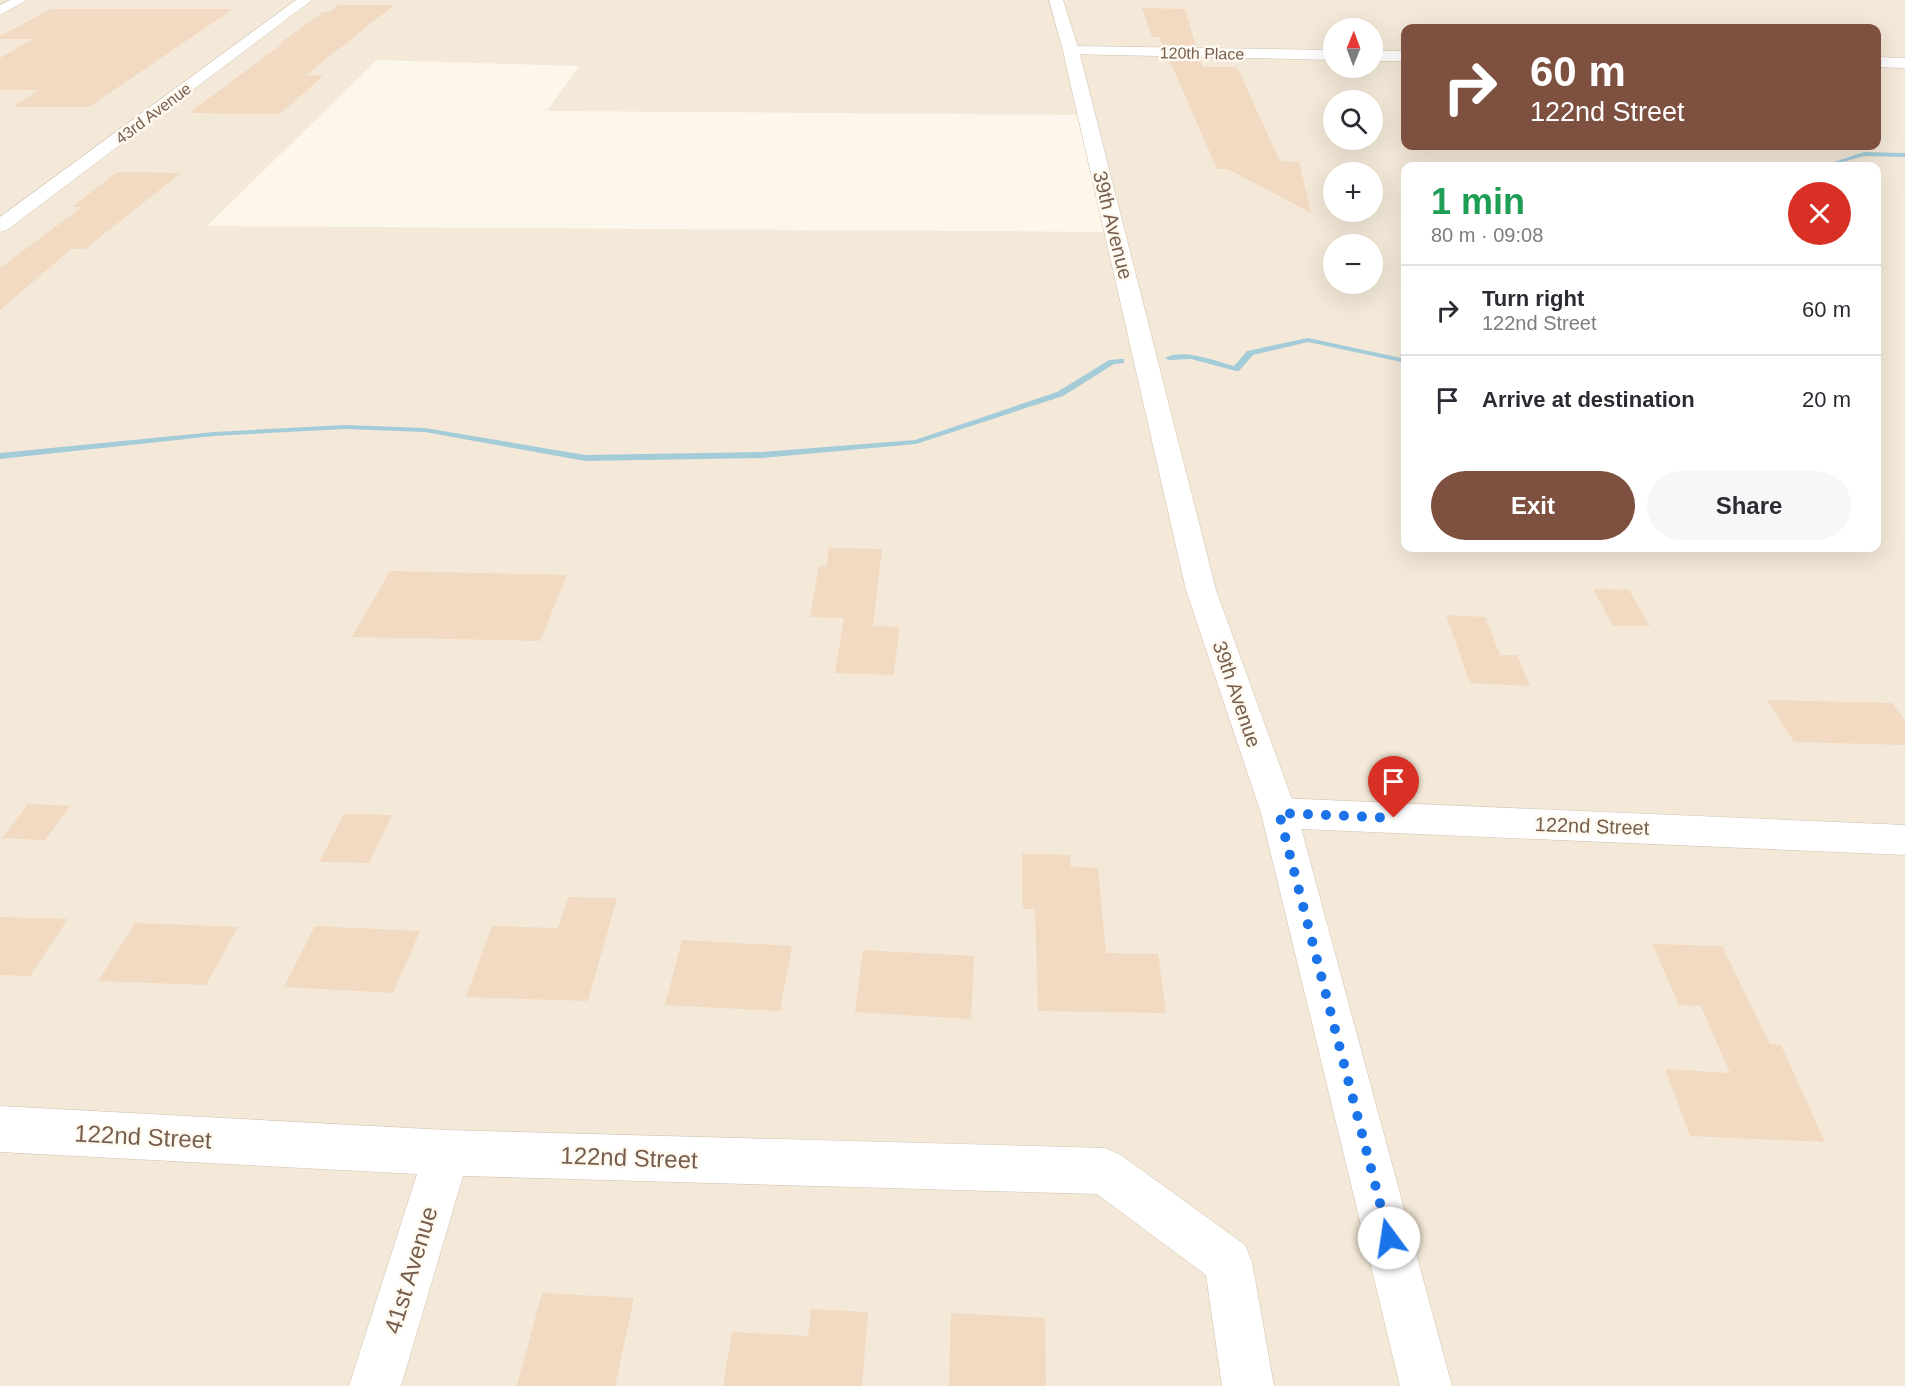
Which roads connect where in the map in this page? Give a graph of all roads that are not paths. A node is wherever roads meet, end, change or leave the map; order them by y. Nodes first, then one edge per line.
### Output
1 (20, 0) edge
2 (305, 0) edge
3 (1056, 0) edge
4 (0, 11) edge
5 (1071, 51) junction
6 (1323, 55) edge
7 (1383, 56) edge
8 (1401, 56) edge
9 (1881, 62) edge
10 (1905, 63) edge
11 (0, 226) edge
12 (1279, 813) junction
13 (1905, 840) edge
14 (0, 1129) edge
15 (447, 1153) junction
16 (375, 1386) edge
17 (1248, 1386) edge
18 (1426, 1386) edge

1 - 4 street
2 - 11 street, 43rd Avenue
3 - 5 street, 39th Avenue
5 - 6 street, 120th Place
5 - 12 street, 39th Avenue
7 - 8 street
9 - 10 street
12 - 13 street, 122nd Street
12 - 18 street, 39th Avenue
14 - 15 street, 122nd Street
15 - 16 street, 41st Avenue
15 - 17 street, 122nd Street

